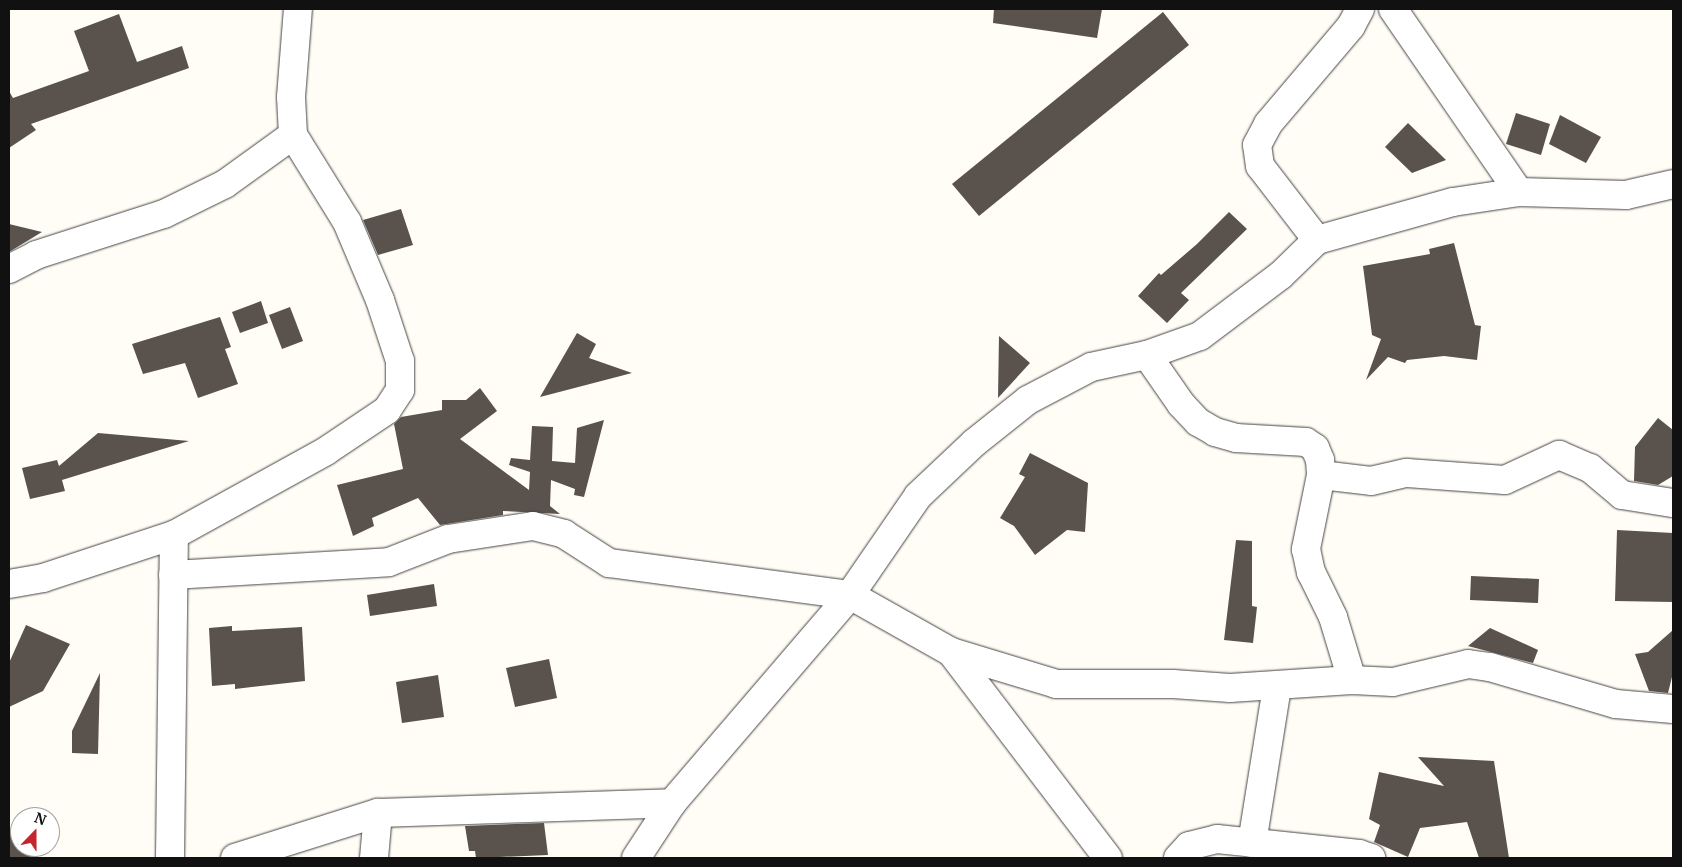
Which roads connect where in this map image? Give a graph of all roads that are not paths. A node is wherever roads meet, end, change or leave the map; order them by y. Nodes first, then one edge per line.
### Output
1 (298, 9) edge
2 (1393, 9) edge
3 (1351, 14) edge
4 (292, 134) junction
5 (1673, 184) edge
6 (1519, 192) junction
7 (1317, 240) junction
8 (10, 265) edge
9 (1147, 355) junction
10 (1321, 475) junction
11 (1673, 503) edge
12 (174, 535) junction
13 (174, 575) junction
14 (9, 584) edge
15 (850, 595) junction
16 (951, 652) junction
17 (1352, 680) junction
18 (1277, 686) junction
19 (1673, 709) edge
20 (672, 803) junction
21 (378, 814) junction
22 (1252, 843) junction
23 (1100, 854) edge
24 (170, 858) edge
25 (234, 858) edge
26 (374, 858) edge
27 (636, 858) edge
28 (1178, 858) edge
29 (1371, 858) edge

1 - 4 street
2 - 6 street
3 - 7 street
4 - 8 street
4 - 12 street
5 - 6 street
6 - 7 street
7 - 9 street
9 - 10 street
9 - 15 street
10 - 11 street
10 - 17 street
12 - 13 street
12 - 14 street
13 - 15 street
13 - 24 street
15 - 16 street
15 - 20 street
16 - 18 street
16 - 23 street
17 - 18 street
17 - 19 street
18 - 22 street
20 - 21 street
20 - 27 street
21 - 25 street
21 - 26 street
22 - 28 street
22 - 29 street

